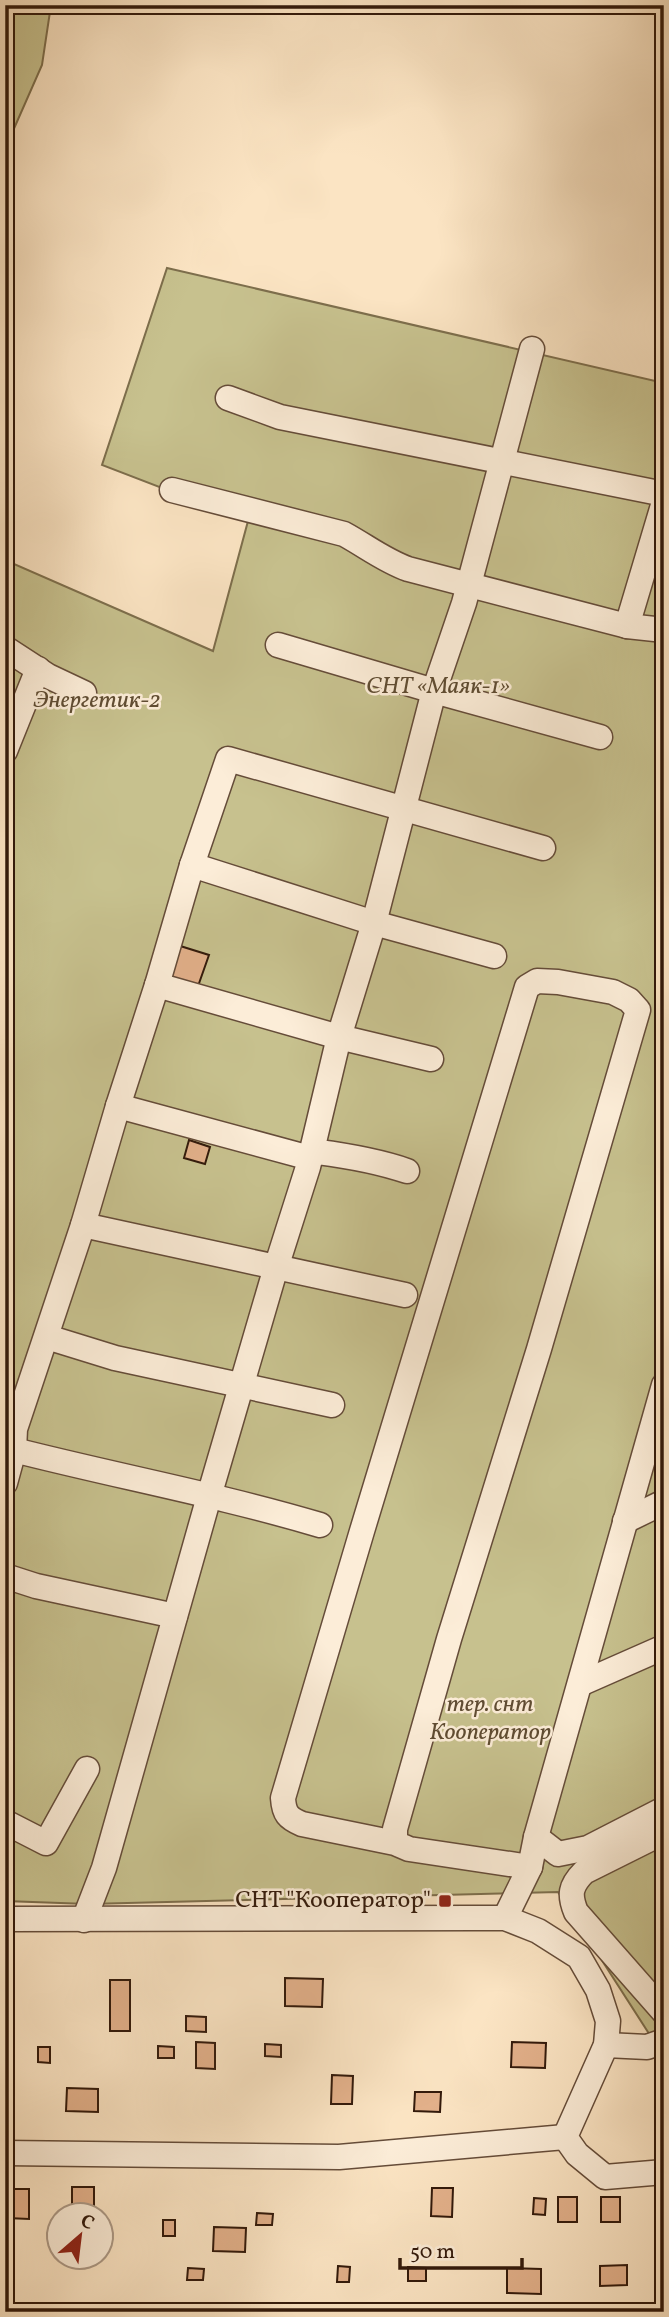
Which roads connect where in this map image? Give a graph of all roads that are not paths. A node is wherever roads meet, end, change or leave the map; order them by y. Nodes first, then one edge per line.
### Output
1 (532, 349) dead end
2 (228, 398) dead end
3 (502, 461) junction
4 (172, 490) dead end
5 (664, 494) edge
6 (664, 502) edge
7 (469, 584) junction
8 (627, 626) junction
9 (664, 630) edge
10 (278, 645) dead end
11 (5, 648) edge
12 (38, 670) junction
13 (434, 691) junction
14 (84, 693) dead end
15 (600, 737) dead end
16 (5, 751) edge
17 (402, 809) junction
18 (543, 848) dead end
19 (192, 865) junction
20 (374, 923) junction
21 (494, 956) dead end
22 (157, 985) junction
23 (340, 1037) junction
24 (431, 1059) dead end
25 (118, 1106) junction
26 (310, 1158) junction
27 (407, 1171) dead end
28 (83, 1225) junction
29 (276, 1268) junction
30 (405, 1295) dead end
31 (47, 1337) junction
32 (664, 1385) edge
33 (242, 1386) junction
34 (332, 1405) dead end
35 (14, 1450) junction
36 (5, 1483) edge
37 (209, 1496) junction
38 (664, 1502) edge
39 (625, 1521) junction
40 (320, 1525) dead end
41 (5, 1576) edge
42 (175, 1616) junction
43 (664, 1647) edge
44 (580, 1684) junction
45 (87, 1769) dead end
46 (664, 1809) edge
47 (5, 1822) edge
48 (664, 1832) edge
49 (536, 1837) junction
50 (395, 1843) junction
51 (530, 1867) junction
52 (505, 1918) junction
53 (5, 1919) edge
54 (84, 1920) junction
55 (664, 2012) edge
56 (664, 2041) edge
57 (606, 2045) junction
58 (565, 2137) junction
59 (5, 2153) edge
60 (664, 2172) edge

1 - 3 street
2 - 3 street
3 - 5 street
3 - 7 street
4 - 7 street
6 - 8 street
7 - 8 street
7 - 13 street
8 - 9 street
10 - 13 street
11 - 12 street
12 - 14 street
12 - 16 street
13 - 15 street
13 - 17 street
17 - 18 street
17 - 19 street
17 - 20 street
19 - 20 street
19 - 22 street
20 - 21 street
20 - 23 street
22 - 23 street
22 - 25 street
23 - 24 street
23 - 26 street
25 - 26 street
25 - 28 street
26 - 27 street
26 - 29 street
28 - 29 street
28 - 31 street
29 - 30 street
29 - 33 street
31 - 33 street
31 - 35 street
32 - 39 street
33 - 34 street
33 - 37 street
35 - 36 street
35 - 37 street
37 - 40 street
37 - 42 street
38 - 39 street
39 - 44 street
41 - 42 street
42 - 54 street
43 - 44 street
44 - 49 street
45 - 47 street
46 - 49 street
48 - 55 street
49 - 51 street
50 - 50 street
50 - 51 street
51 - 52 street
52 - 54 street
52 - 57 street
53 - 54 street
56 - 57 street
57 - 58 street
58 - 59 street
58 - 60 street

